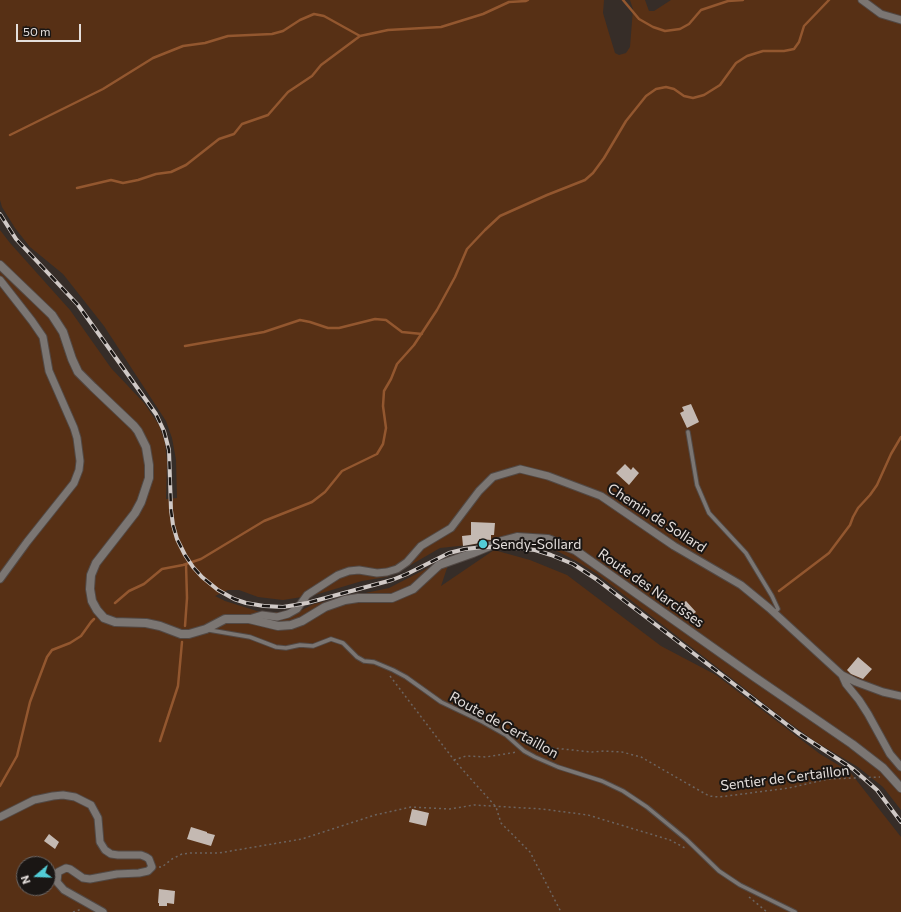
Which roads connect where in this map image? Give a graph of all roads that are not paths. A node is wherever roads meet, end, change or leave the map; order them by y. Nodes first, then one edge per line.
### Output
1 (863, 1) edge
2 (901, 20) edge
3 (0, 265) edge
4 (0, 280) edge
5 (688, 432) dead end
6 (0, 579) edge
7 (774, 613) junction
8 (249, 619) junction
9 (206, 629) junction
10 (842, 675) junction
11 (901, 696) edge
12 (901, 767) edge
13 (901, 788) edge
14 (0, 817) edge
15 (103, 912) edge
16 (795, 912) edge

1 - 2 street
3 - 9 street, Route des Narcisses
4 - 6 street
5 - 7 lane
7 - 8 street, Chemin de Sollard
7 - 10 street, Chemin de Sollard
8 - 9 street, Route des Narcisses
8 - 13 street, Route des Narcisses
9 - 16 lane, Route de Certaillon
10 - 11 street, Chemin de Sollard
10 - 12 street
14 - 15 street

